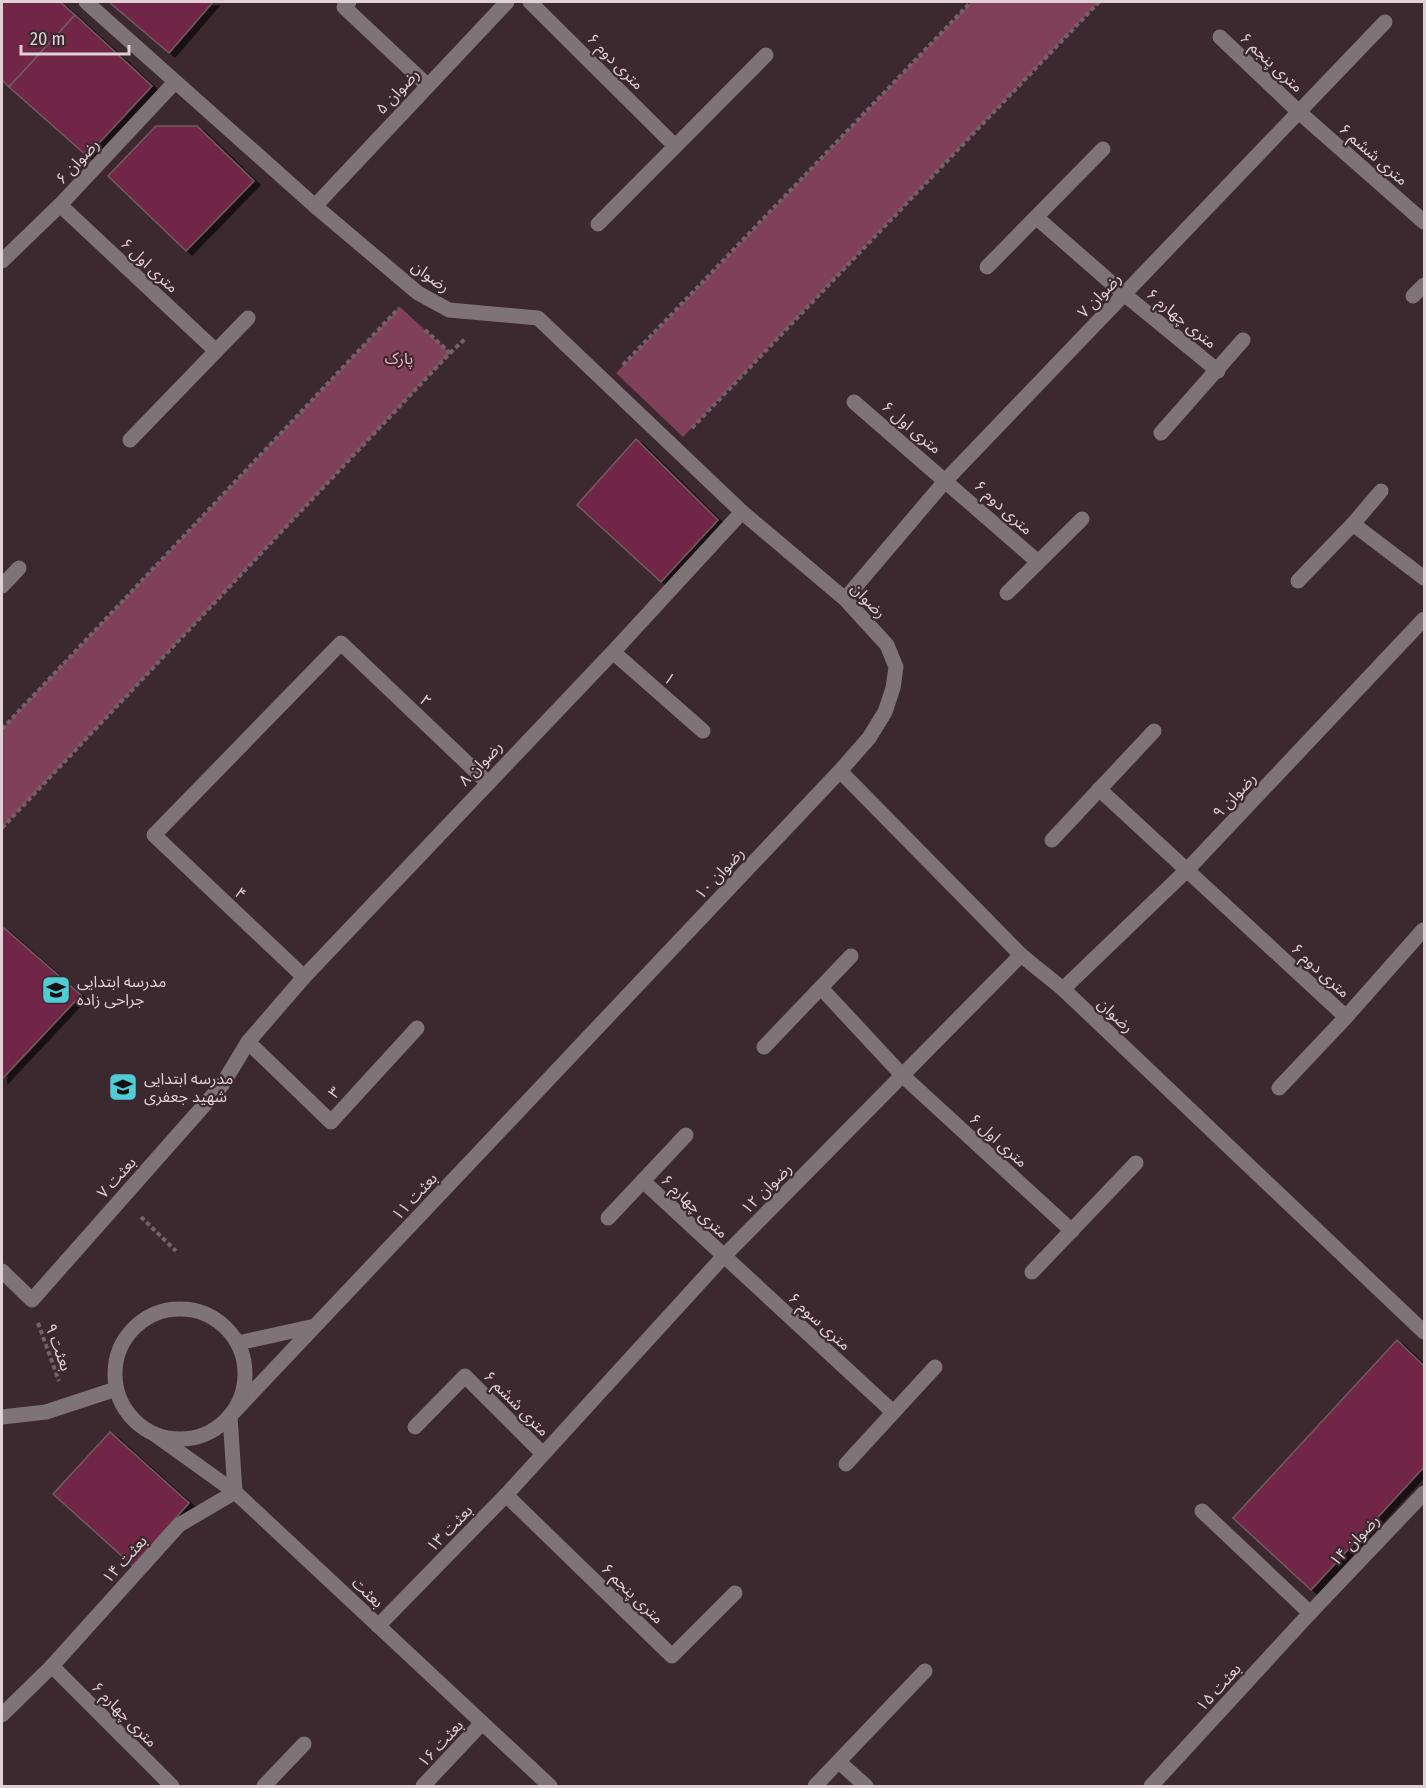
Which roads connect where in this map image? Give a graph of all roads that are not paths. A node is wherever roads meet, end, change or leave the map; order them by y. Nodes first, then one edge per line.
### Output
1 (86, 2) edge
2 (349, 2) edge
3 (507, 2) edge
4 (530, 2) edge
5 (1385, 22) dead end
6 (1220, 37) dead end
7 (765, 55) dead end
8 (175, 82) junction
9 (427, 86) junction
10 (1300, 113) junction
11 (675, 146) junction
12 (1103, 149) dead end
13 (60, 206) junction
14 (315, 206) junction
15 (1037, 218) junction
16 (1425, 222) edge
17 (598, 224) dead end
18 (4, 252) edge
19 (987, 267) dead end
20 (1425, 285) edge
21 (1124, 294) junction
22 (1413, 296) dead end
23 (248, 318) dead end
24 (1243, 340) dead end
25 (216, 351) junction
26 (1218, 371) junction
27 (854, 402) dead end
28 (1161, 433) dead end
29 (130, 440) dead end
30 (946, 480) junction
31 (1381, 491) dead end
32 (742, 512) junction
33 (1082, 519) dead end
34 (1353, 524) junction
35 (1038, 561) junction
36 (20, 568) dead end
37 (1425, 578) edge
38 (1298, 581) dead end
39 (2, 586) edge
40 (1007, 592) dead end
41 (844, 599) junction
42 (1425, 619) edge
43 (614, 652) junction
44 (703, 731) dead end
45 (1154, 731) dead end
46 (840, 771) junction
47 (487, 782) junction
48 (1099, 789) junction
49 (154, 835) joint
50 (1052, 840) dead end
51 (1186, 872) junction
52 (1423, 930) dead end
53 (1021, 955) junction
54 (851, 956) dead end
55 (304, 977) junction
56 (821, 988) junction
57 (1063, 989) junction
58 (624, 999) joint
59 (1346, 1017) junction
60 (417, 1028) dead end
61 (248, 1042) junction
62 (764, 1047) dead end
63 (902, 1076) junction
64 (1279, 1088) dead end
65 (686, 1135) dead end
66 (1136, 1163) dead end
67 (643, 1181) junction
68 (608, 1218) dead end
69 (1072, 1230) junction
70 (723, 1257) junction
71 (2, 1271) edge
72 (1032, 1272) dead end
73 (315, 1326) junction
74 (1425, 1332) edge
75 (238, 1343) junction
76 (935, 1367) dead end
77 (116, 1389) junction
78 (893, 1412) junction
79 (230, 1416) junction
80 (2, 1417) edge
81 (415, 1427) dead end
82 (154, 1434) junction
83 (543, 1454) junction
84 (846, 1464) dead end
85 (235, 1492) junction
86 (1425, 1493) edge
87 (506, 1495) junction
88 (1202, 1511) dead end
89 (735, 1593) dead end
90 (1310, 1613) junction
91 (378, 1626) junction
92 (52, 1666) junction
93 (926, 1671) dead end
94 (2, 1715) edge
95 (482, 1724) junction
96 (304, 1744) dead end
97 (839, 1762) junction
98 (172, 1786) edge
99 (264, 1786) edge
100 (423, 1786) edge
101 (550, 1786) edge
102 (815, 1786) edge
103 (866, 1786) edge
104 (1151, 1786) edge

1 - 8 street, رضوان
2 - 9 street
3 - 9 street, رضوان ۵
4 - 11 street, ۶ متری دوم
5 - 10 street, رضوان ۷
6 - 10 street, ۶ متری پنجم
7 - 11 street
8 - 13 street, رضوان ۶
8 - 14 street, رضوان
9 - 14 street, رضوان ۵
10 - 16 street, ۶ متری ششم
10 - 21 street, رضوان ۷
11 - 17 street
12 - 15 street
13 - 18 street, رضوان ۶
13 - 25 street, ۶ متری اول
14 - 32 street, رضوان
15 - 19 street
15 - 21 street
20 - 22 street
21 - 26 street, ۶ متری چهارم
21 - 30 street, رضوان ۷
23 - 25 street
24 - 26 street
25 - 29 street
26 - 28 street
27 - 30 street, ۶ متری اول
30 - 35 street, ۶ متری دوم
30 - 41 street, رضوان ۷
31 - 34 street
32 - 41 street, رضوان
32 - 43 street, رضوان ۸
33 - 35 street
34 - 37 street
34 - 38 street
35 - 40 street
36 - 39 street
41 - 46 street, رضوان
42 - 51 street, رضوان ۹
43 - 44 street, ۱
43 - 47 street, رضوان ۸
45 - 48 street
46 - 53 street, رضوان
46 - 58 street, رضوان ۱۰
47 - 49 street, ۲
47 - 55 street, رضوان ۸
48 - 50 street
48 - 51 street
49 - 55 street, ۴
51 - 57 street, رضوان ۹
51 - 59 street, ۶ متری دوم
52 - 59 street, ۶ متری دوم
53 - 57 street, رضوان
53 - 63 street, رضوان ۱۲
54 - 56 street
55 - 61 street, رضوان ۸
56 - 62 street
56 - 63 street
57 - 74 street, رضوان
58 - 73 street, بعثت ۱۱
59 - 64 street
60 - 61 street, ۳
61 - 71 street, بعثت ۷
63 - 69 street, ۶ متری اول
63 - 70 street, رضوان ۱۲
65 - 67 street
66 - 69 street
67 - 68 street
67 - 70 street, ۶ متری چهارم
69 - 72 street
70 - 78 street, ۶ متری سوم
70 - 83 street, رضوان ۱۲
73 - 75 street
73 - 79 street, بعثت ۱۱
75 - 77 street
75 - 79 street
76 - 78 street
77 - 80 street
77 - 82 street
78 - 84 street
79 - 82 street
79 - 85 street
81 - 83 street, ۶ متری ششم
82 - 85 street, بعثت
83 - 87 street, بعثت ۱۳
85 - 91 street, بعثت
85 - 92 street, بعثت ۱۴
86 - 90 street, رضوان ۱۴
87 - 89 street, ۶ متری پنجم
87 - 91 street, بعثت ۱۳
88 - 90 street
90 - 104 street, بعثت ۱۵
91 - 95 street, بعثت
92 - 94 street, بعثت ۱۴
92 - 98 street, ۶ متری چهارم
93 - 97 street
95 - 100 street, بعثت ۱۶
95 - 101 street, بعثت
96 - 99 street
97 - 102 street
97 - 103 street

